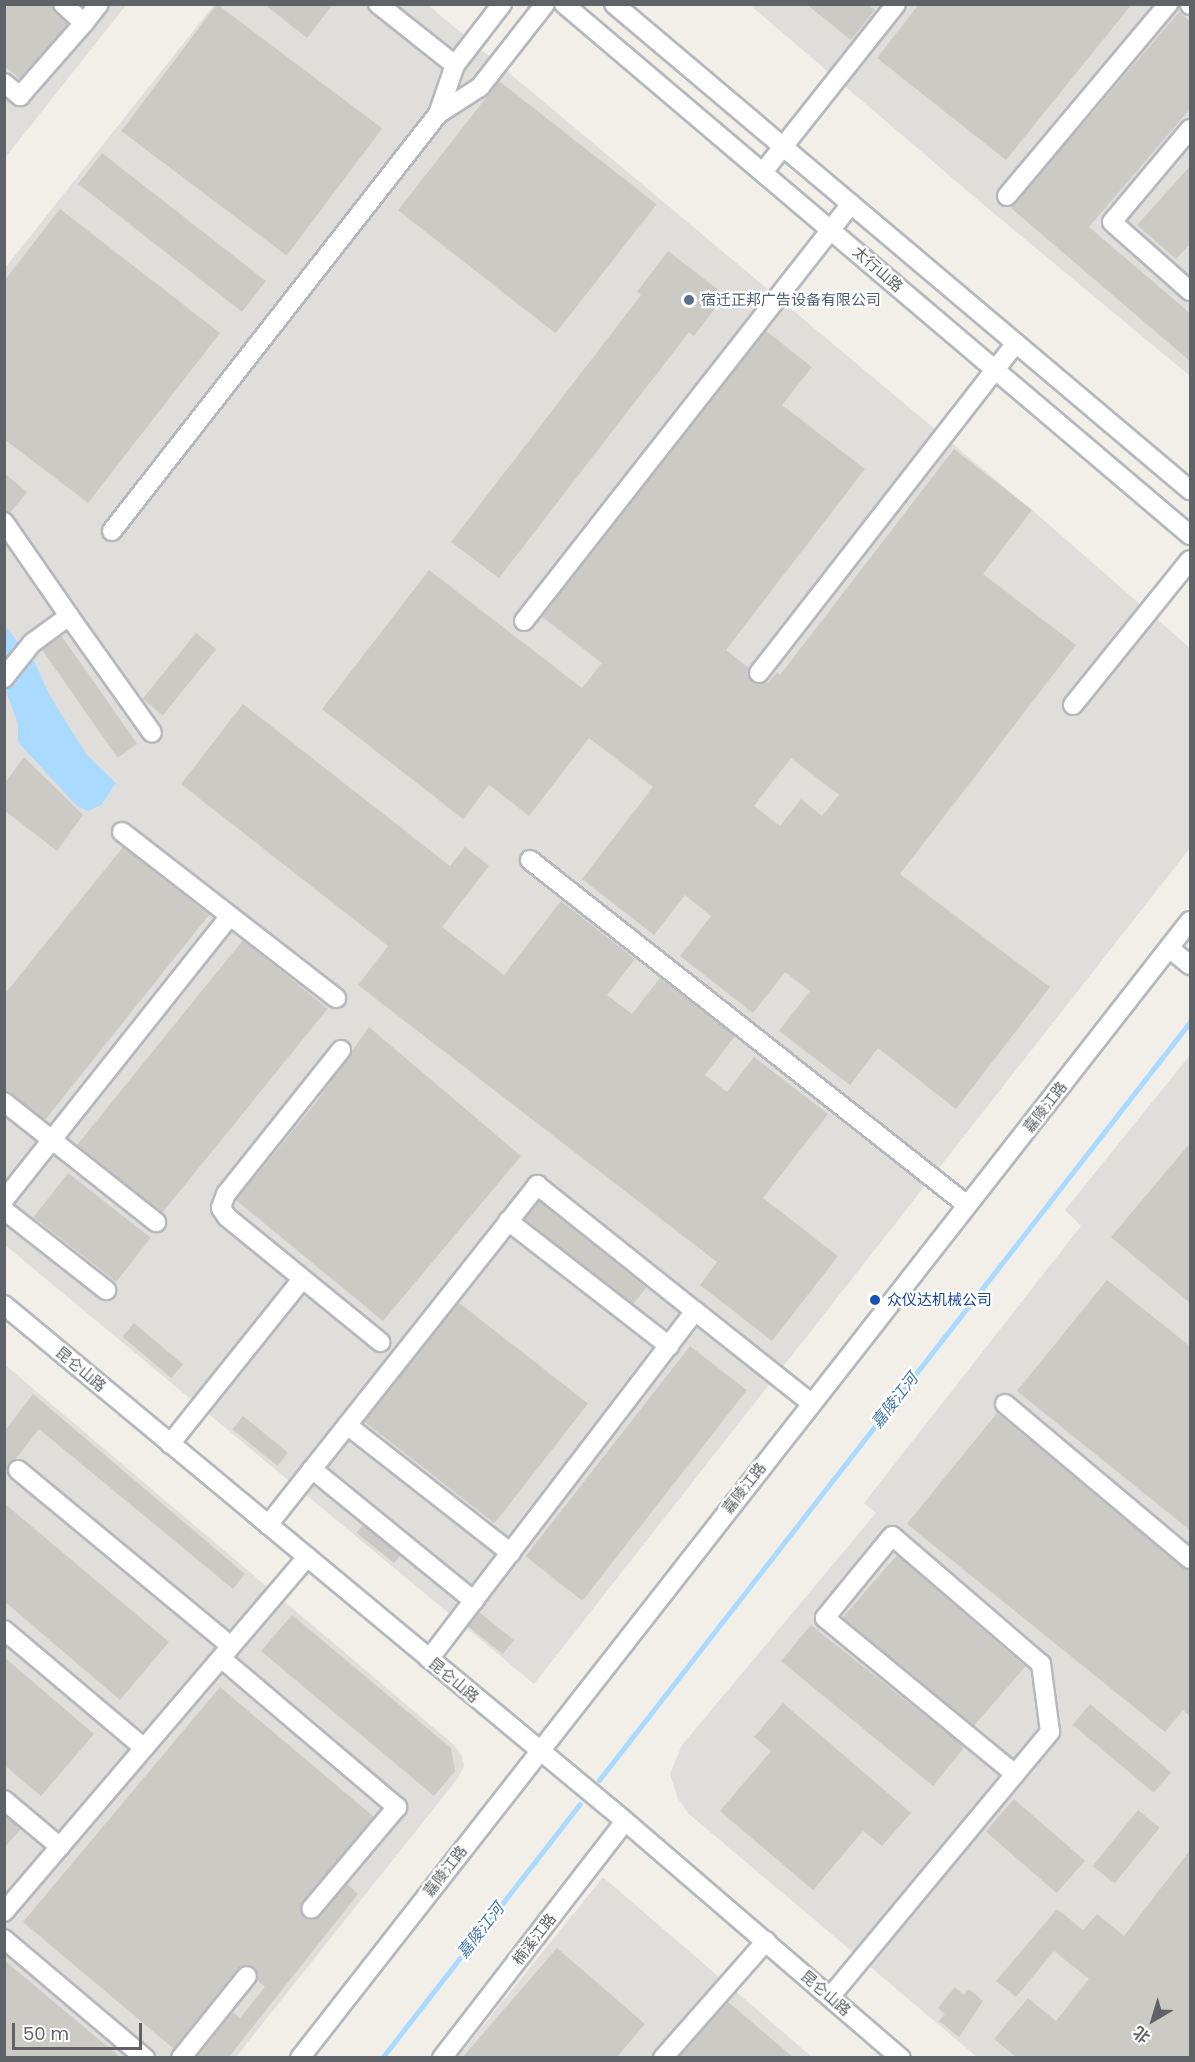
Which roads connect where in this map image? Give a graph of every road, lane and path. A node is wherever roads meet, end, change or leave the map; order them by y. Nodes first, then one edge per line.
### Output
1 (63, 4) edge
2 (99, 4) edge
3 (378, 4) edge
4 (502, 4) edge
5 (545, 4) edge
6 (564, 4) edge
7 (614, 4) edge
8 (896, 4) edge
9 (1168, 4) edge
10 (84, 22) junction
11 (455, 65) junction
12 (4, 83) edge
13 (438, 114) junction
14 (1191, 129) edge
15 (784, 147) junction
16 (764, 172) junction
17 (1007, 196) dead end
18 (851, 204) junction
19 (831, 229) junction
20 (1191, 291) edge
21 (1016, 343) junction
22 (995, 370) junction
23 (1191, 490) edge
24 (4, 522) edge
25 (112, 531) dead end
26 (1191, 535) edge
27 (1191, 560) edge
28 (69, 616) junction
29 (524, 621) dead end
30 (759, 673) dead end
31 (4, 678) edge
32 (1073, 705) dead end
33 (152, 733) dead end
34 (122, 832) dead end
35 (530, 860) dead end
36 (230, 916) junction
37 (1191, 921) edge
38 (1169, 948) junction
39 (1191, 965) edge
40 (336, 998) dead end
41 (341, 1050) dead end
42 (4, 1102) edge
43 (52, 1140) junction
44 (4, 1200) edge
45 (967, 1205) junction
46 (4, 1210) edge
47 (508, 1221) junction
48 (156, 1222) dead end
49 (303, 1279) junction
50 (106, 1290) dead end
51 (4, 1305) edge
52 (695, 1311) junction
53 (380, 1342) dead end
54 (669, 1346) junction
55 (811, 1403) junction
56 (1005, 1404) dead end
57 (347, 1425) junction
58 (170, 1444) junction
59 (312, 1469) junction
60 (18, 1470) dead end
61 (268, 1525) junction
62 (511, 1553) junction
63 (306, 1557) junction
64 (1191, 1559) edge
65 (474, 1601) junction
66 (4, 1630) edge
67 (226, 1652) junction
68 (429, 1659) junction
69 (144, 1748) junction
70 (538, 1750) junction
71 (1015, 1774) junction
72 (4, 1800) edge
73 (625, 1821) junction
74 (60, 1847) junction
75 (311, 1909) dead end
76 (4, 1912) edge
77 (4, 1939) edge
78 (766, 1941) junction
79 (247, 1976) dead end
80 (830, 1997) junction
81 (145, 2058) edge
82 (181, 2058) edge
83 (300, 2058) edge
84 (442, 2058) edge
85 (663, 2058) edge
86 (901, 2058) edge

1 - 10 street
2 - 10 street
3 - 11 street
4 - 11 street
5 - 13 street
6 - 16 street, 太行山路
7 - 15 street
8 - 15 street
9 - 17 street
10 - 12 street
11 - 13 street
13 - 25 street
14 - 20 street
15 - 16 street
15 - 18 street
16 - 19 street, 太行山路
18 - 19 street
18 - 21 street
19 - 22 street, 太行山路
19 - 29 street
21 - 22 street
21 - 23 street
22 - 26 street, 太行山路
22 - 30 street
24 - 28 street
27 - 32 street
28 - 31 street
28 - 33 street
34 - 36 street
35 - 45 street
36 - 40 street
36 - 43 street
37 - 38 street, 嘉陵江路
38 - 39 street
38 - 45 street, 嘉陵江路
41 - 49 street
42 - 43 street
43 - 44 street
43 - 48 street
45 - 55 street, 嘉陵江路
46 - 50 street
47 - 52 street
47 - 54 street
47 - 57 street
49 - 53 street
49 - 58 street
51 - 58 street, 昆仑山路
52 - 54 street
52 - 55 street
54 - 62 street
55 - 70 street, 嘉陵江路
56 - 64 street
57 - 59 street
57 - 62 street
58 - 61 street, 昆仑山路
59 - 61 street
59 - 65 street
60 - 67 street
61 - 63 street, 昆仑山路
62 - 65 street
63 - 67 street
63 - 68 street, 昆仑山路
65 - 68 street
66 - 69 street
67 - 69 street
67 - 75 street
68 - 70 street, 昆仑山路
69 - 74 street
70 - 73 street, 昆仑山路
70 - 83 street, 嘉陵江路
71 - 71 street
71 - 80 street
72 - 74 street
73 - 78 street, 昆仑山路
73 - 84 street, 楠溪江路
74 - 76 street
77 - 81 street
78 - 80 street, 昆仑山路
78 - 85 street
79 - 82 street
80 - 86 street, 昆仑山路

